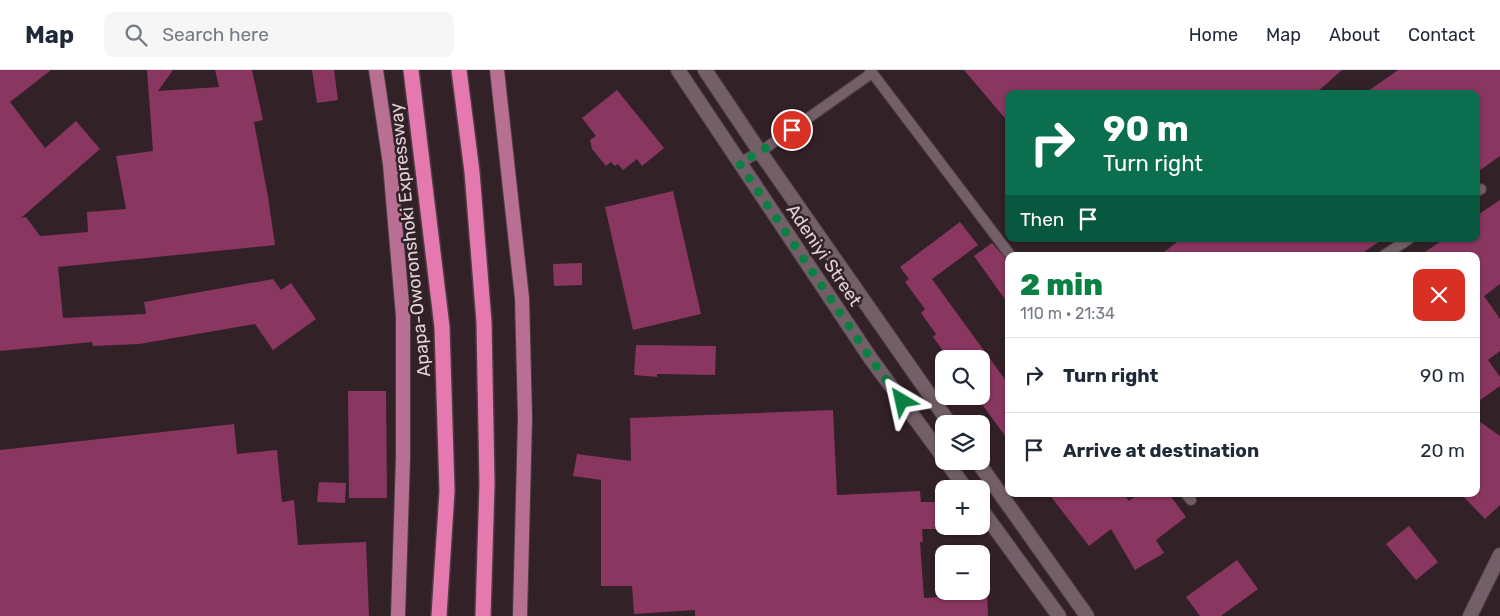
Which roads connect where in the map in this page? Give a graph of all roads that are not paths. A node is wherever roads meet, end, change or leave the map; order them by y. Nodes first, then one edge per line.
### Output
1 (376, 70) edge
2 (412, 70) edge
3 (459, 70) edge
4 (497, 70) edge
5 (678, 70) edge
6 (705, 70) edge
7 (871, 71) edge
8 (760, 152) junction
9 (739, 163) junction
10 (1404, 242) edge
11 (1007, 252) edge
12 (1389, 252) edge
13 (944, 415) edge
14 (935, 446) edge
15 (983, 470) edge
16 (990, 522) edge
17 (1500, 555) edge
18 (398, 616) edge
19 (439, 616) edge
20 (483, 616) edge
21 (520, 616) edge
22 (1059, 616) edge
23 (1087, 616) edge
24 (1470, 616) edge

1 - 18 main road, Apapa-Oworonshoki Expressway
2 - 19 highway, Apapa-Oworonshoki Expressway
3 - 20 highway
4 - 21 main road
5 - 9 street, Adeniyi Street
6 - 8 street, Adeniyi Street
7 - 8 lane
7 - 11 lane
8 - 9 lane
8 - 13 street, Adeniyi Street
9 - 14 street, Adeniyi Street
10 - 12 lane
15 - 23 street
16 - 22 street
17 - 24 street

